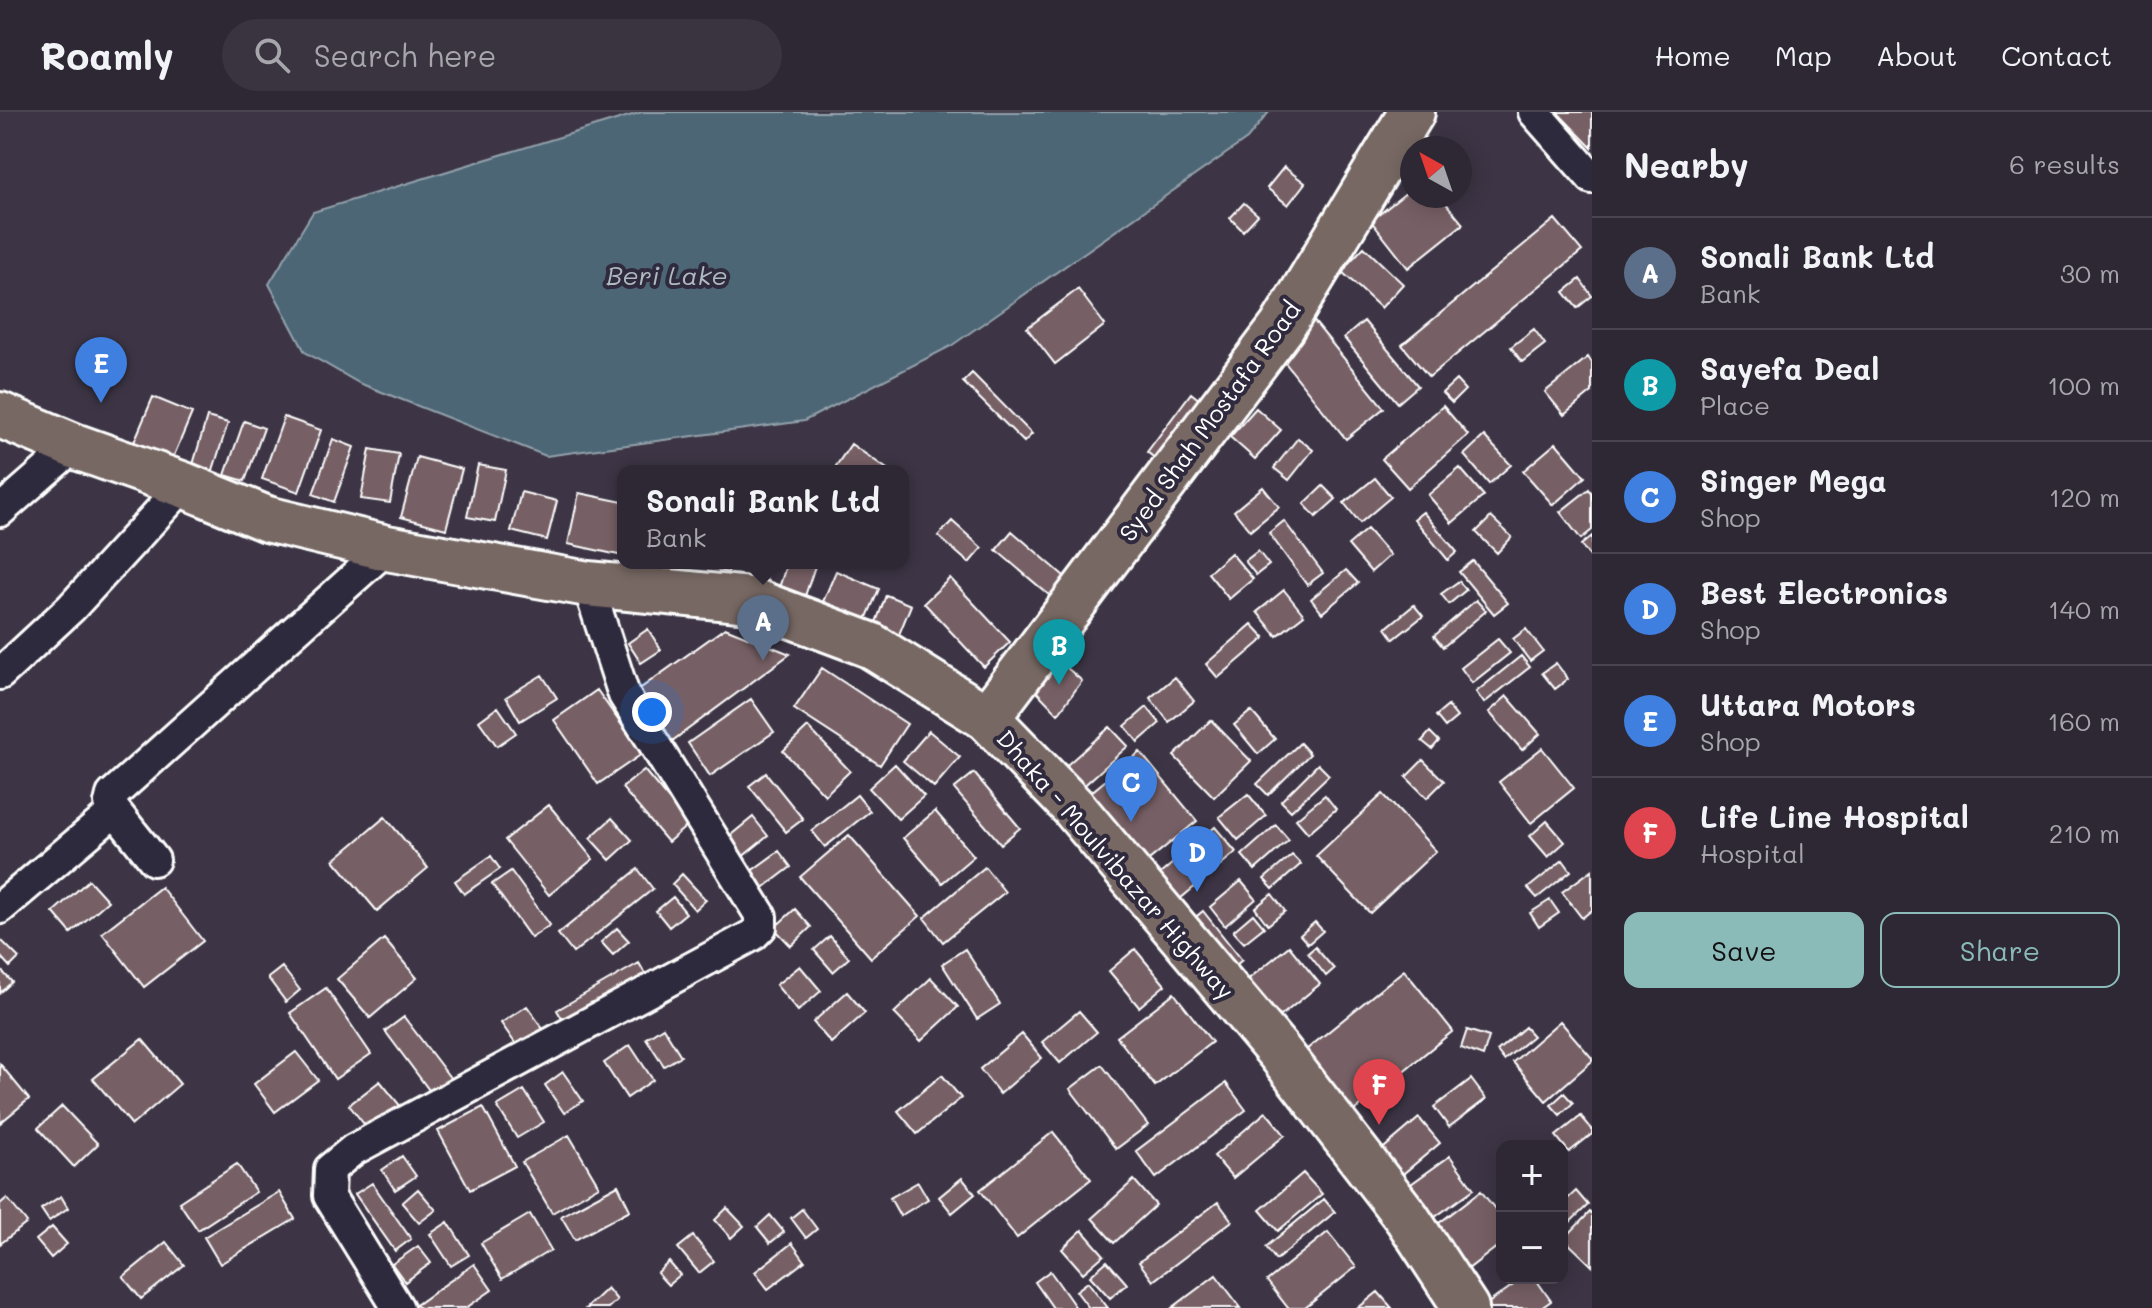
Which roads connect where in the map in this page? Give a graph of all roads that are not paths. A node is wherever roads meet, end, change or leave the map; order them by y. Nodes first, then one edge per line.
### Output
1 (1412, 112) edge
2 (1534, 112) edge
3 (1592, 178) edge
4 (0, 415) edge
5 (74, 446) junction
6 (184, 485) junction
7 (0, 511) edge
8 (387, 548) junction
9 (588, 584) junction
10 (0, 674) edge
11 (987, 718) junction
12 (115, 811) junction
13 (154, 860) dead end
14 (0, 908) edge
15 (398, 1308) edge
16 (1466, 1308) edge

1 - 11 highway, Syed Shah Mostafa Road
2 - 3 street
4 - 5 highway, Dhaka - Moulvibazar Highway
5 - 6 highway, Dhaka - Moulvibazar Highway
5 - 7 street
6 - 8 highway, Dhaka - Moulvibazar Highway
6 - 10 street
8 - 9 highway, Dhaka - Moulvibazar Highway
8 - 12 street
9 - 11 highway, Dhaka - Moulvibazar Highway
9 - 15 street
11 - 16 highway, Dhaka - Moulvibazar Highway
12 - 13 street
12 - 14 street

